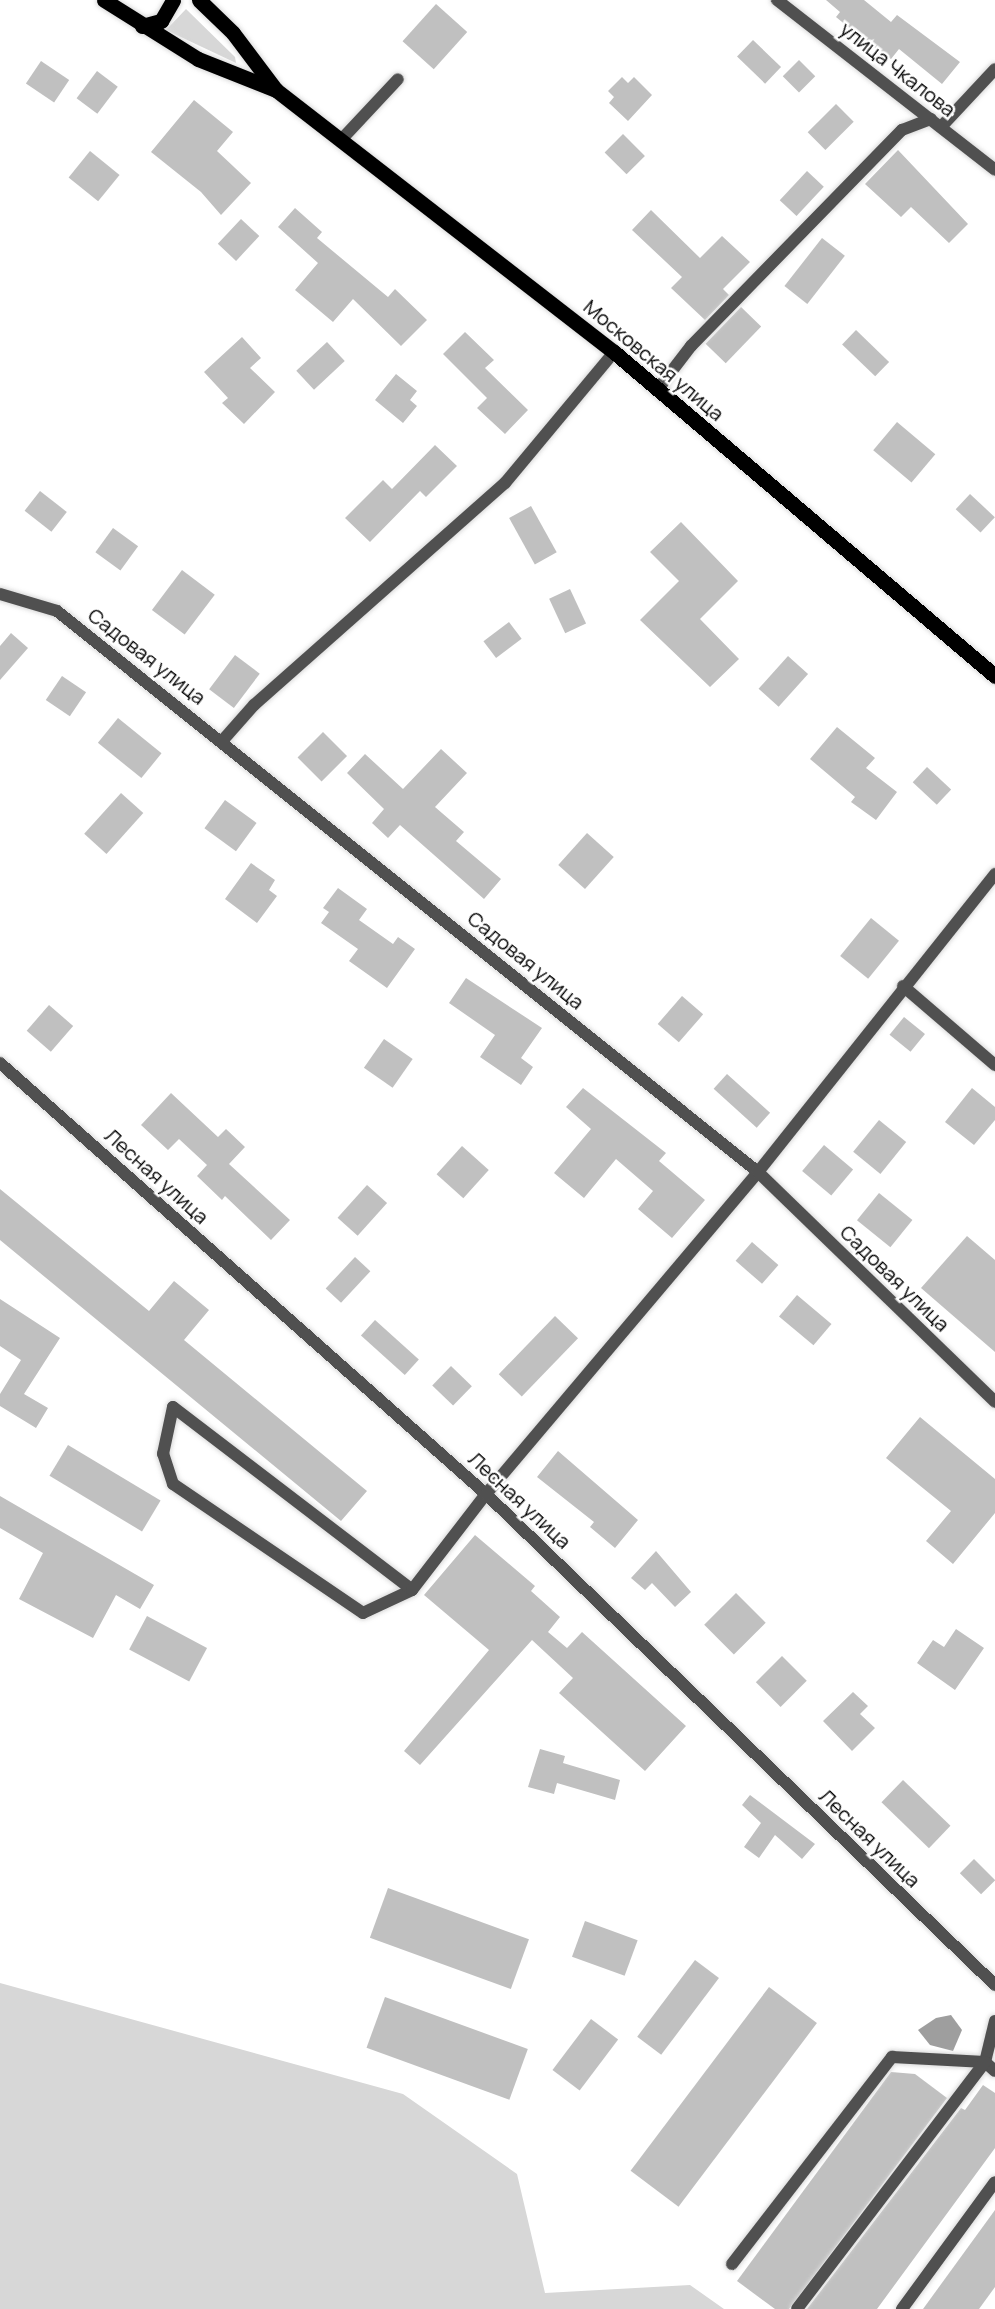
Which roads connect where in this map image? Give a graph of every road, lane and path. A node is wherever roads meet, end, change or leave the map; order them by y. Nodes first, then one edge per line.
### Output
1 (104, 0) edge
2 (173, 0) edge
3 (199, 0) edge
4 (777, 0) edge
5 (142, 26) junction
6 (995, 69) edge
7 (398, 79) dead end
8 (276, 90) junction
9 (936, 123) junction
10 (341, 140) junction
11 (995, 170) edge
12 (615, 352) junction
13 (658, 389) junction
14 (0, 594) edge
15 (995, 676) edge
16 (223, 740) junction
17 (995, 874) edge
18 (903, 986) junction
19 (0, 1063) edge
20 (995, 1065) edge
21 (758, 1172) junction
22 (995, 1402) edge
23 (486, 1494) junction
24 (412, 1590) junction
25 (995, 1985) edge
26 (995, 2021) edge
27 (985, 2062) junction
28 (995, 2071) edge
29 (995, 2182) edge
30 (732, 2264) dead end
31 (797, 2309) edge
32 (903, 2309) edge

1 - 5 main road, Московская улица
2 - 5 main road
3 - 8 main road, Московская улица
4 - 9 street, улица Чкалова
5 - 8 main road, Московская улица
6 - 9 street
7 - 10 street
8 - 10 main road, Московская улица
9 - 11 street, улица Чкалова
9 - 13 street
10 - 12 main road, Московская улица
12 - 13 main road, Московская улица
12 - 16 street
13 - 15 main road, Московская улица
14 - 16 street, Садовая улица
16 - 21 street, Садовая улица
17 - 18 street
18 - 20 street
18 - 21 street
19 - 23 street, Лесная улица
21 - 22 street, Садовая улица
21 - 23 street
23 - 24 street
23 - 25 street, Лесная улица
24 - 24 street
26 - 27 street
27 - 28 street
27 - 30 street
27 - 31 street
29 - 32 street

